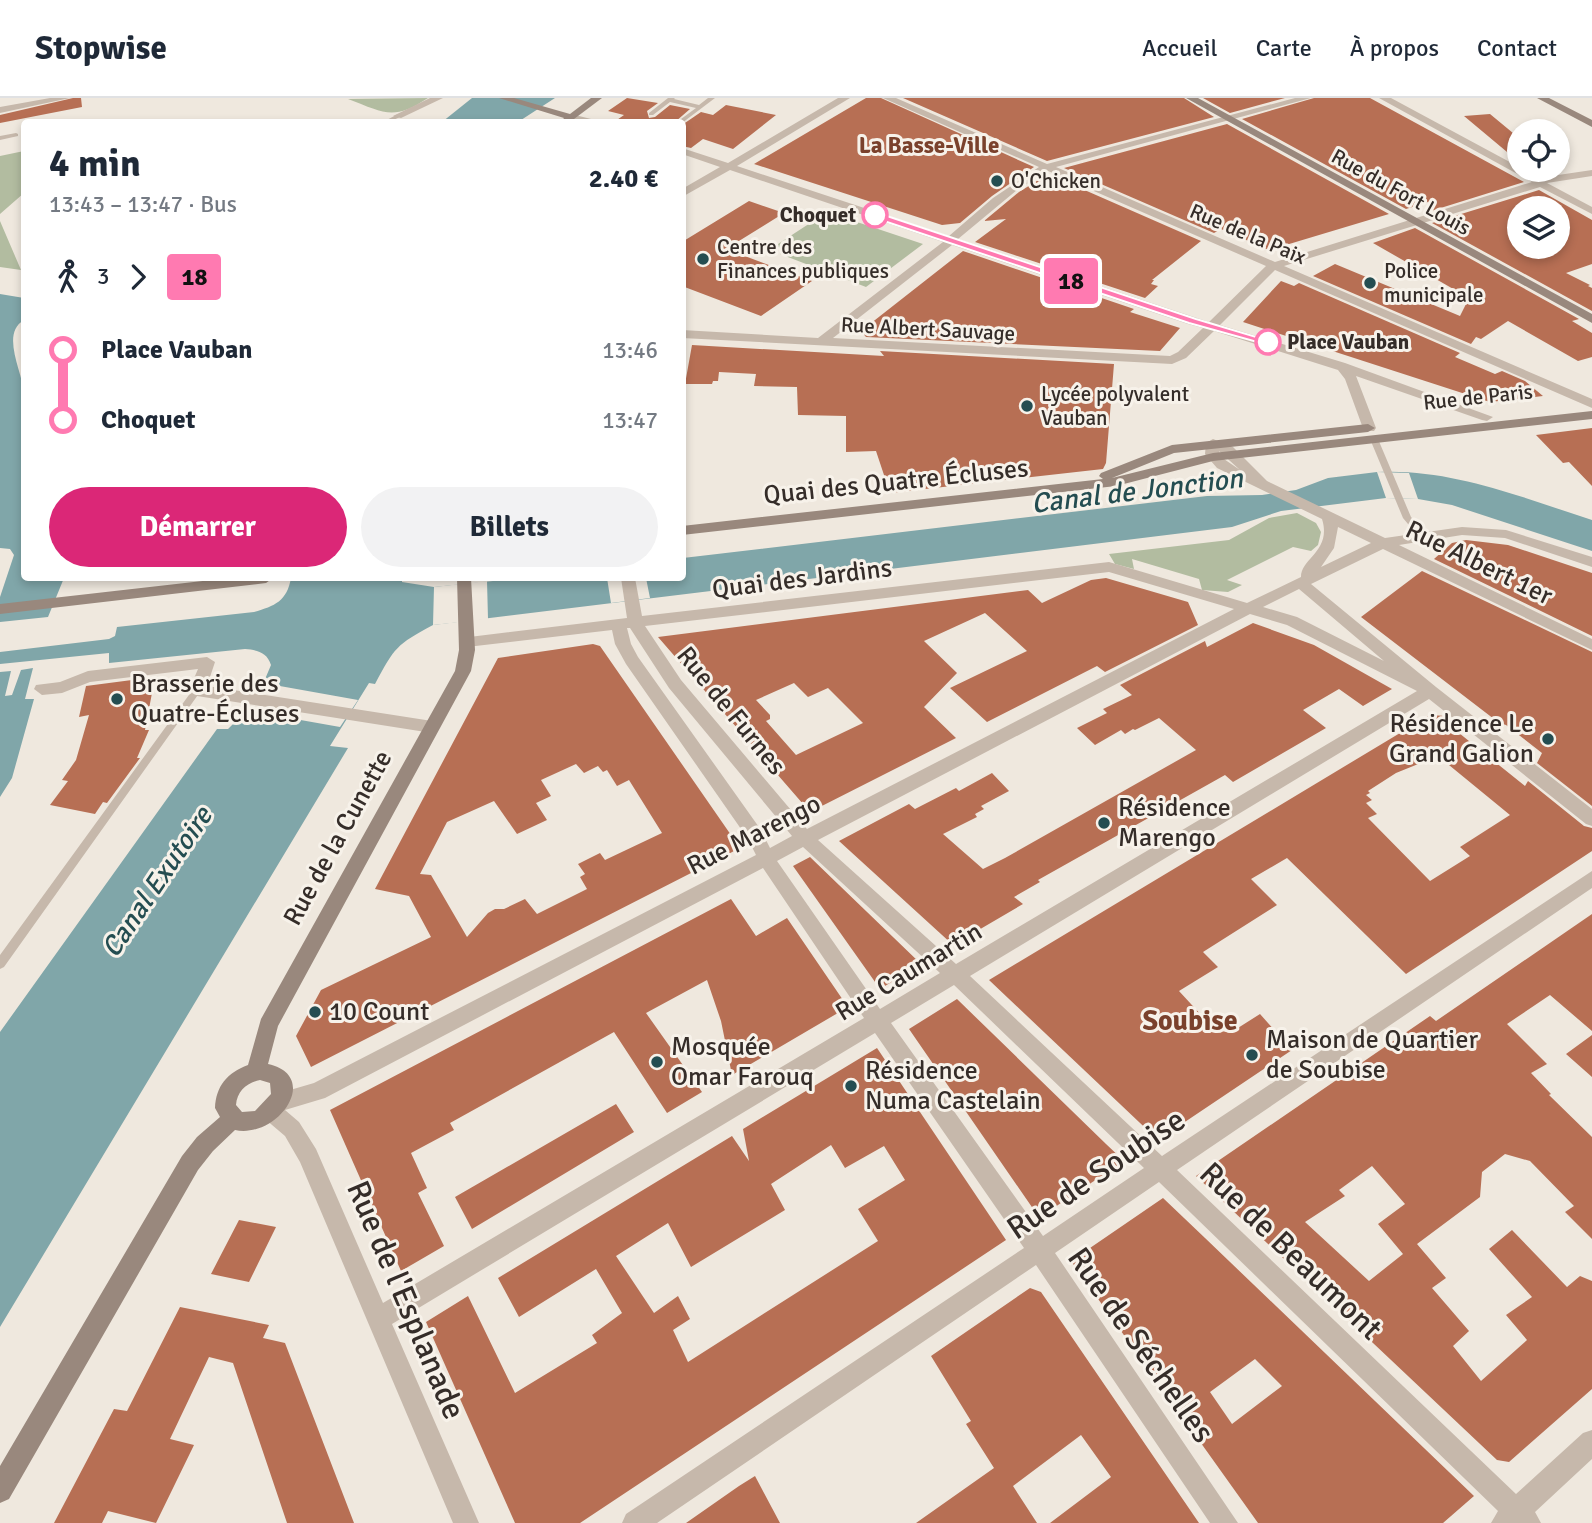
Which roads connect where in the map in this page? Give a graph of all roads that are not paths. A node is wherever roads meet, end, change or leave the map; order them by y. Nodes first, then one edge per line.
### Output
1 (65, 98) edge
2 (438, 98) edge
3 (504, 98) edge
4 (522, 98) edge
5 (597, 98) edge
6 (712, 98) edge
7 (845, 98) edge
8 (888, 98) edge
9 (1191, 98) edge
10 (1306, 98) edge
11 (1384, 98) edge
12 (1542, 98) edge
13 (671, 99) edge
14 (701, 107) junction
15 (0, 110) edge
16 (551, 110) junction
17 (651, 114) dead end
18 (398, 116) joint
19 (1227, 118) junction
20 (392, 119) edge
21 (566, 119) edge
22 (569, 119) edge
23 (684, 119) edge
24 (1592, 124) edge
25 (16, 135) dead end
26 (0, 138) edge
27 (686, 152) edge
28 (1507, 165) edge
29 (727, 167) junction
30 (1047, 167) junction
31 (1592, 173) edge
32 (1570, 177) edge
33 (1539, 182) joint
34 (686, 192) edge
35 (1592, 211) edge
36 (1416, 222) junction
37 (949, 240) junction
38 (1273, 266) junction
39 (1592, 318) edge
40 (1212, 325) junction
41 (686, 334) edge
42 (820, 342) junction
43 (1342, 366) junction
44 (1592, 405) edge
45 (1592, 415) edge
46 (1487, 417) junction
47 (1371, 433) junction
48 (1213, 450) junction
49 (1233, 454) junction
50 (1262, 484) junction
51 (1069, 486) junction
52 (1328, 516) junction
53 (686, 531) edge
54 (1429, 536) junction
55 (1383, 543) junction
56 (1592, 562) edge
57 (210, 581) edge
58 (464, 581) edge
59 (628, 581) edge
60 (191, 582) edge
61 (1300, 582) junction
62 (1249, 607) junction
63 (0, 609) edge
64 (629, 619) junction
65 (467, 637) junction
66 (1592, 645) edge
67 (42, 689) dead end
68 (197, 690) junction
69 (1430, 691) junction
70 (432, 727) junction
71 (1592, 818) edge
72 (804, 838) junction
73 (766, 858) junction
74 (1592, 878) edge
75 (0, 964) edge
76 (955, 975) junction
77 (879, 1020) junction
78 (256, 1072) junction
79 (276, 1107) junction
80 (233, 1119) junction
81 (1161, 1169) junction
82 (1038, 1251) junction
83 (378, 1319) junction
84 (1592, 1442) edge
85 (0, 1490) edge
86 (1516, 1519) edge
87 (466, 1523) edge
88 (635, 1523) edge
89 (1225, 1523) edge

1 - 15 street
2 - 18 street
3 - 16 main road
4 - 16 main road
5 - 22 main road
6 - 14 lane
7 - 29 street
8 - 30 street, Rue de la Paix
9 - 19 main road, Rue du Fort Louis
10 - 19 street
11 - 28 street
12 - 24 main road
13 - 14 lane
13 - 17 lane
14 - 23 lane
16 - 21 main road
18 - 20 lane
19 - 30 street
19 - 36 main road, Rue du Fort Louis
25 - 26 lane
27 - 29 street
29 - 34 street
29 - 37 street
30 - 37 street
30 - 38 street, Rue de la Paix
31 - 32 street
33 - 35 street
33 - 36 street
36 - 38 street
36 - 39 main road, Rue du Fort Louis
37 - 40 street
37 - 42 street
38 - 40 street
38 - 44 street, Rue de la Paix
40 - 42 street, Rue Albert Sauvage
40 - 43 street
41 - 42 street, Rue Albert Sauvage
43 - 46 street
43 - 47 street
44 - 46 main road, Rue de Paris
45 - 47 main road, Rue de Paris
46 - 47 main road, Rue de Paris
47 - 48 main road
47 - 49 main road
47 - 54 lane
48 - 49 street
48 - 50 street, Rue Albert 1er
48 - 51 main road, Quai des Quatre Écluses
48 - 51 main road
49 - 50 street
50 - 52 street, Rue Albert 1er
51 - 53 main road, Quai des Quatre Écluses
52 - 55 street, Rue Albert 1er
52 - 61 street
54 - 55 street, Rue Marengo
54 - 56 street, Rue Marengo
55 - 61 street, Rue Marengo
55 - 66 street, Rue Albert 1er
57 - 60 main road
58 - 65 main road, Rue de la Cunette
59 - 64 street
60 - 63 main road
61 - 62 street, Rue Marengo
61 - 69 street
62 - 64 street, Quai des Jardins
62 - 69 street, Quai des Jardins
62 - 72 street, Rue Marengo
64 - 65 street, Quai des Jardins
64 - 72 street, Rue de Furnes
64 - 73 street, Rue de Furnes
65 - 70 main road, Rue de la Cunette
67 - 68 street
68 - 70 street
68 - 75 lane
69 - 71 street
69 - 76 street, Rue Caumartin
70 - 78 main road, Rue de la Cunette
72 - 73 street, Rue Marengo
72 - 76 street, Rue de Beaumont
73 - 77 street, Rue de Séchelles
73 - 79 street, Rue Marengo
74 - 81 street, Rue de Soubise
76 - 77 street, Rue Caumartin
76 - 81 street, Rue de Beaumont
77 - 82 street, Rue de Séchelles
77 - 83 street, Rue Caumartin
78 - 79 main road
78 - 80 main road
79 - 80 main road
79 - 83 street, Rue de l'Esplanade
80 - 85 main road
81 - 82 street, Rue de Soubise
81 - 86 street, Rue de Beaumont
82 - 88 street, Rue de Soubise
82 - 89 street, Rue de Séchelles
83 - 87 street, Rue de l'Esplanade
84 - 86 street

